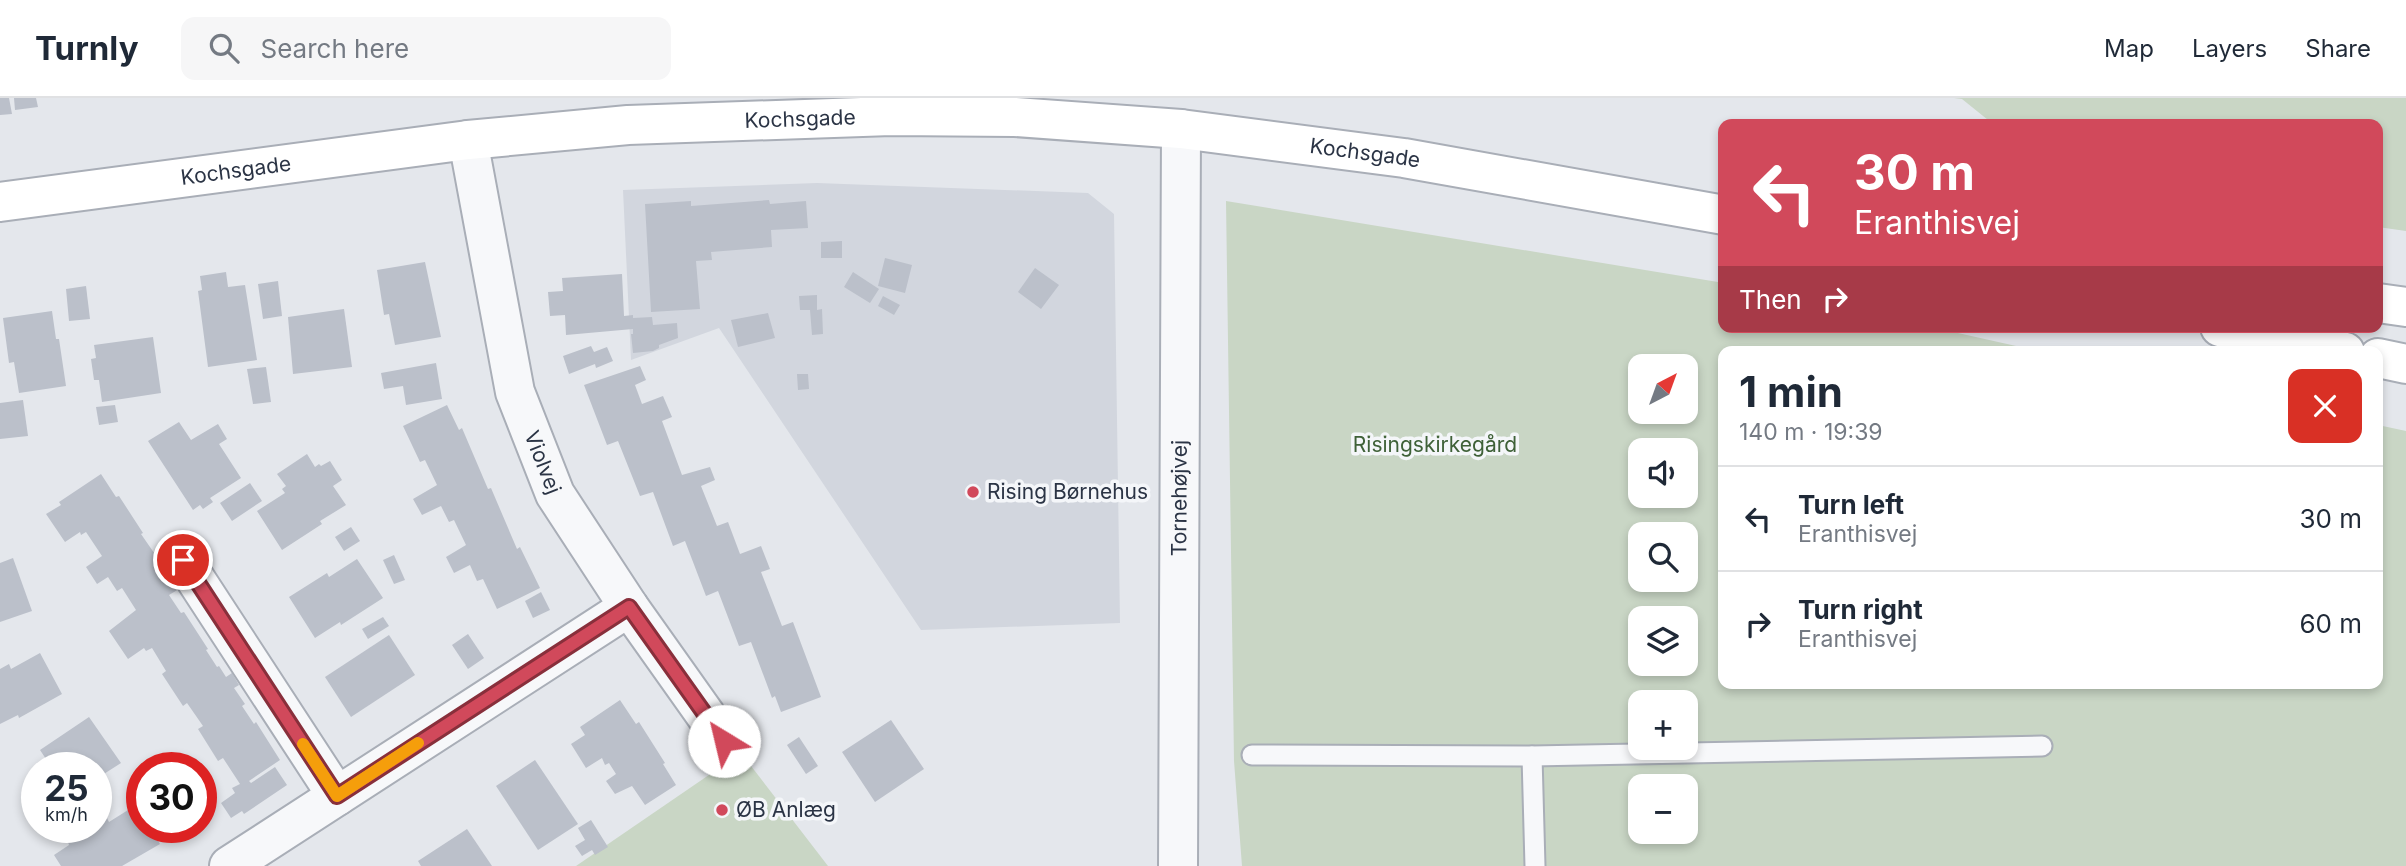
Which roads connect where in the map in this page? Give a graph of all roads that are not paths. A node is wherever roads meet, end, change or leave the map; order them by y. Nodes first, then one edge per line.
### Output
1 (1181, 114) edge
2 (468, 140) junction
3 (0, 202) edge
4 (1718, 214) edge
5 (2383, 304) edge
6 (2406, 307) edge
7 (2250, 333) edge
8 (2315, 346) edge
9 (2383, 359) edge
10 (2406, 364) edge
11 (183, 560) dead end
12 (629, 607) junction
13 (724, 741) dead end
14 (2042, 746) dead end
15 (1252, 755) dead end
16 (1532, 756) junction
17 (337, 796) junction
18 (229, 866) edge
19 (1178, 866) edge
20 (1535, 866) edge

1 - 2 street, Kochsgade
1 - 4 street, Kochsgade
1 - 19 street, Tornehøjvej
2 - 3 street, Kochsgade
2 - 12 street, Violvej
5 - 6 street
7 - 8 street
9 - 10 street
11 - 17 street
12 - 13 street, Violvej
12 - 17 street
14 - 16 lane
15 - 16 lane
16 - 20 lane
17 - 18 street

